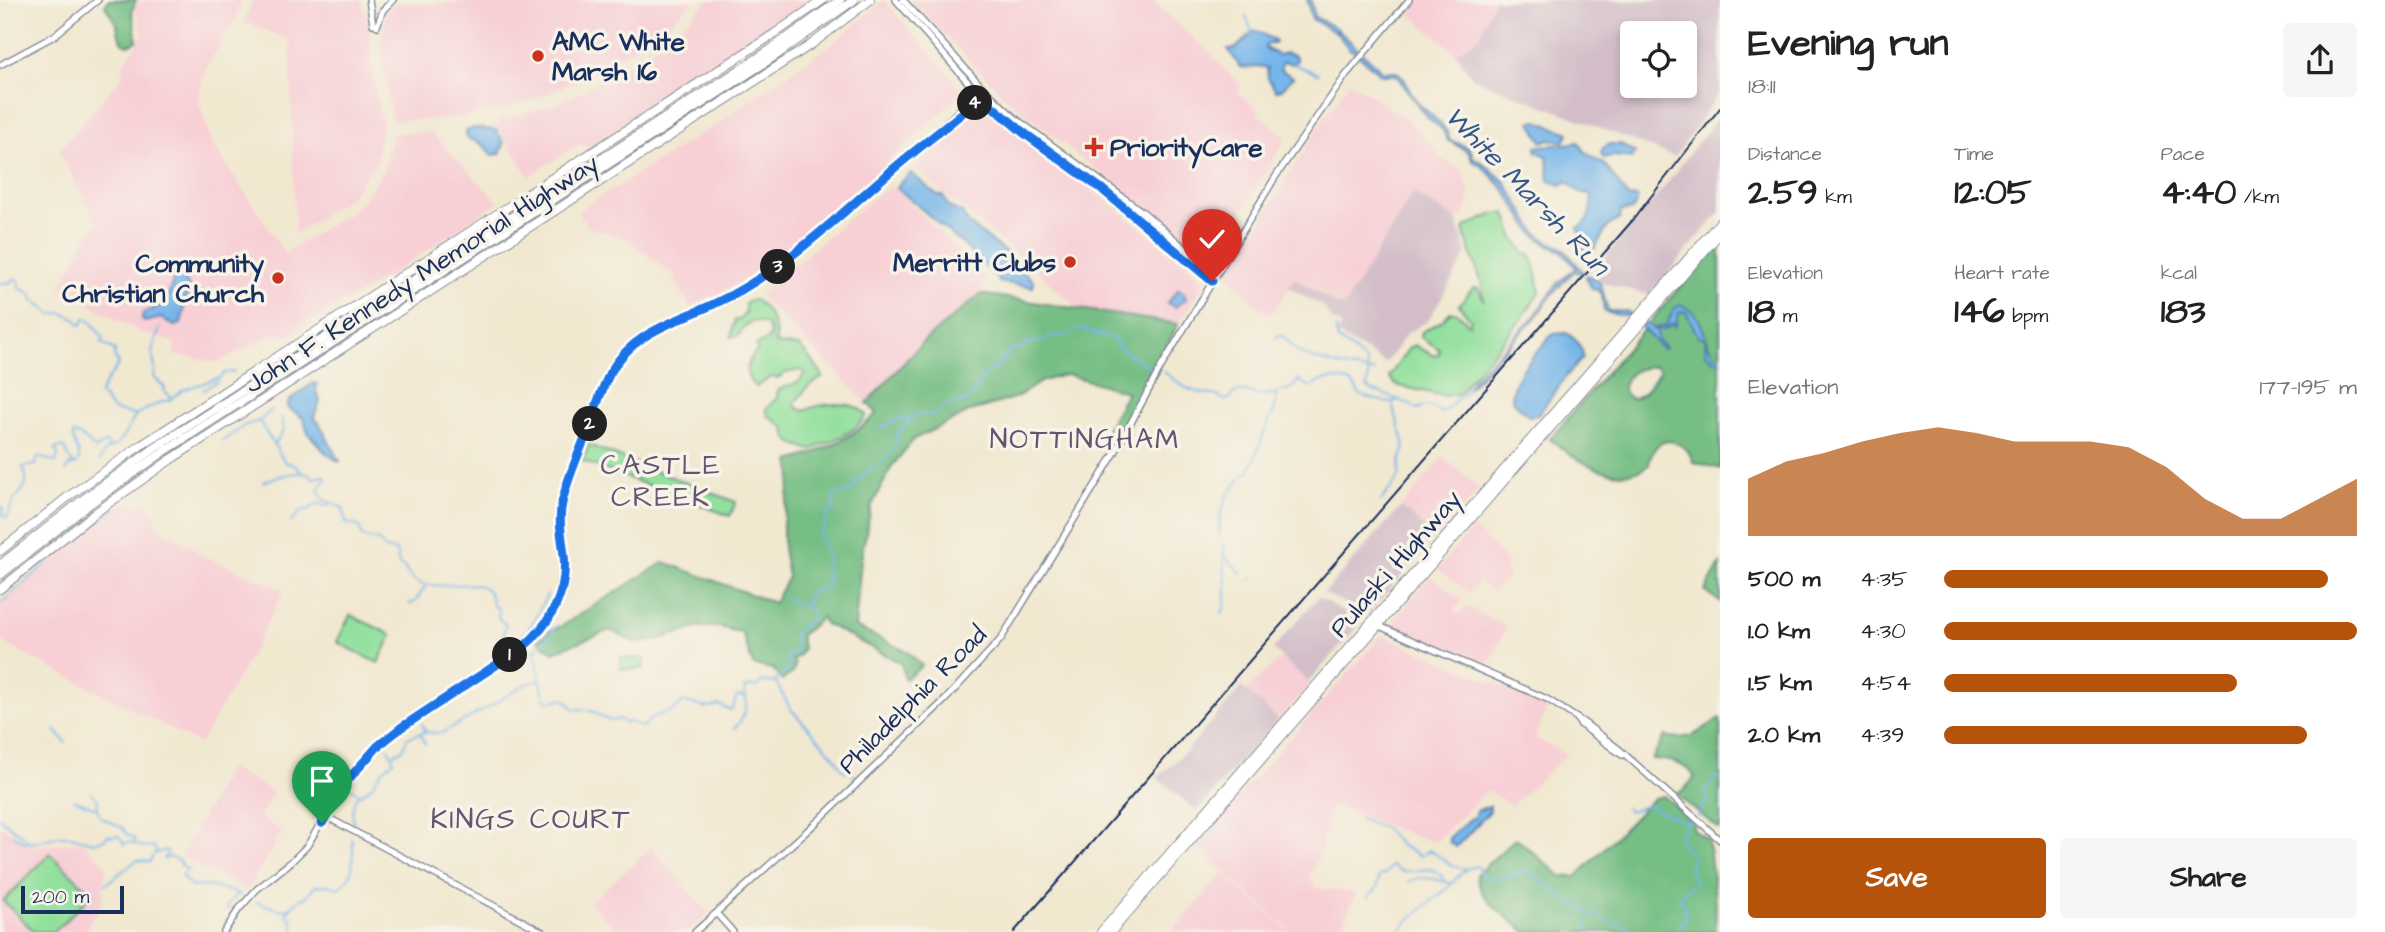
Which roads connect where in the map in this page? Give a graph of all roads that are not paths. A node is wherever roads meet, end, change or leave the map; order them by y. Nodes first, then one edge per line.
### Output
1 (92, 0) edge
2 (98, 0) edge
3 (369, 0) edge
4 (393, 0) edge
5 (823, 0) edge
6 (840, 0) edge
7 (854, 0) edge
8 (870, 0) edge
9 (896, 0) edge
10 (903, 0) edge
11 (1409, 0) edge
12 (69, 25) junction
13 (0, 65) edge
14 (982, 92) junction
15 (1720, 222) edge
16 (1720, 233) edge
17 (1232, 247) junction
18 (1193, 255) junction
19 (1214, 278) junction
20 (1500, 480) junction
21 (0, 551) edge
22 (0, 565) edge
23 (0, 575) edge
24 (0, 589) edge
25 (1376, 623) junction
26 (326, 816) junction
27 (1720, 840) edge
28 (717, 914) junction
29 (224, 932) edge
30 (543, 932) edge
31 (695, 932) edge
32 (733, 932) edge
33 (1101, 932) edge
34 (1111, 932) edge

1 - 12 main road
2 - 12 main road
3 - 4 main road
5 - 21 highway, John F. Kennedy Memorial Highway
6 - 22 highway
7 - 23 highway
8 - 24 highway, John F. Kennedy Memorial Highway
9 - 14 main road
10 - 14 main road
11 - 17 main road, Philadelphia Road
12 - 13 main road
14 - 18 main road
14 - 19 main road
14 - 26 main road
15 - 20 highway, Pulaski Highway
16 - 20 highway, Pulaski Highway
17 - 18 main road
17 - 19 main road, Philadelphia Road
18 - 19 main road
19 - 28 main road, Philadelphia Road
20 - 25 highway, Pulaski Highway
25 - 27 main road
25 - 33 highway, Pulaski Highway
25 - 34 highway, Pulaski Highway
26 - 29 main road
26 - 30 main road
28 - 31 main road, Philadelphia Road
28 - 32 main road

